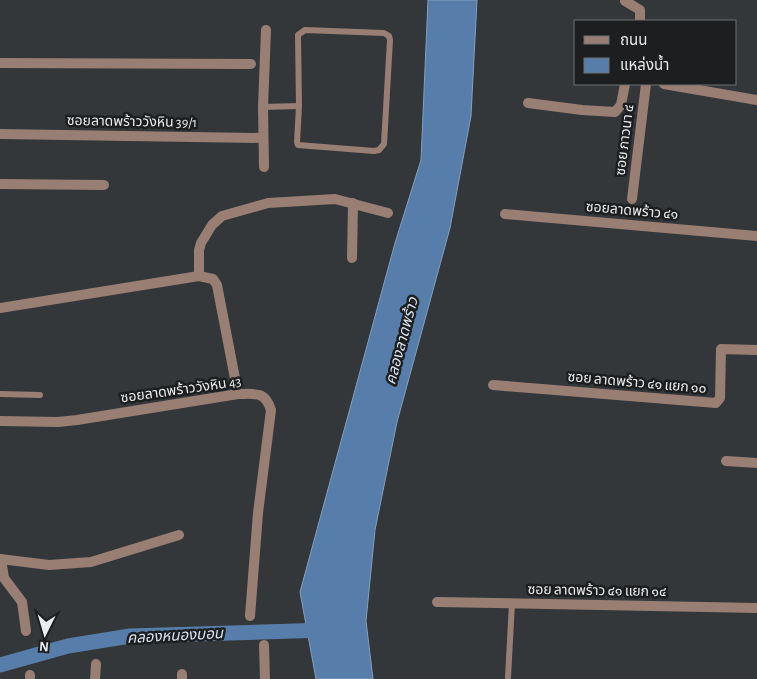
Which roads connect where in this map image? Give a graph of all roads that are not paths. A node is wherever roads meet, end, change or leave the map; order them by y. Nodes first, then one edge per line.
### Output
1 (625, 1) dead end
2 (640, 20) edge
3 (266, 30) dead end
4 (0, 63) edge
5 (251, 64) dead end
6 (625, 85) edge
7 (646, 85) edge
8 (670, 85) edge
9 (757, 100) edge
10 (528, 103) dead end
11 (299, 106) junction
12 (263, 107) junction
13 (0, 134) edge
14 (263, 138) junction
15 (264, 167) dead end
16 (0, 184) edge
17 (104, 185) dead end
18 (632, 199) dead end
19 (353, 204) junction
20 (388, 213) dead end
21 (505, 214) dead end
22 (757, 236) edge
23 (352, 258) dead end
24 (199, 276) junction
25 (0, 308) edge
26 (757, 350) edge
27 (493, 385) dead end
28 (0, 394) edge
29 (238, 394) junction
30 (40, 395) dead end
31 (0, 421) edge
32 (726, 461) dead end
33 (757, 463) edge
34 (179, 534) dead end
35 (0, 559) edge
36 (437, 602) dead end
37 (512, 603) junction
38 (757, 608) edge
39 (250, 616) dead end
40 (26, 631) dead end
41 (264, 645) dead end
42 (96, 664) dead end
43 (508, 677) dead end
44 (95, 679) edge
45 (265, 679) edge

1 - 2 street
3 - 12 street
4 - 5 street
6 - 10 street
7 - 18 street, ซอย ภาวนา ๔
8 - 9 street
11 - 11 lane
11 - 12 lane
12 - 14 street
13 - 14 street, ซอยลาดพร้าววังหิน 39/1
14 - 15 street
16 - 17 street
19 - 20 street
19 - 23 street
19 - 24 street
21 - 22 street, ซอยลาดพร้าว ๔๑
24 - 25 street
24 - 29 street
26 - 27 street, ซอย ลาดพร้าว ๔๑ แยก ๑๐
28 - 30 lane
29 - 31 street, ซอยลาดพร้าววังหิน 43
29 - 39 street, ซอยลาดพร้าววังหิน 43
32 - 33 street
34 - 35 street
35 - 40 street
36 - 37 street, ซอย ลาดพร้าว ๔๑ แยก ๑๔
37 - 38 street, ซอย ลาดพร้าว ๔๑ แยก ๑๔
37 - 43 lane
41 - 45 street
42 - 44 street

